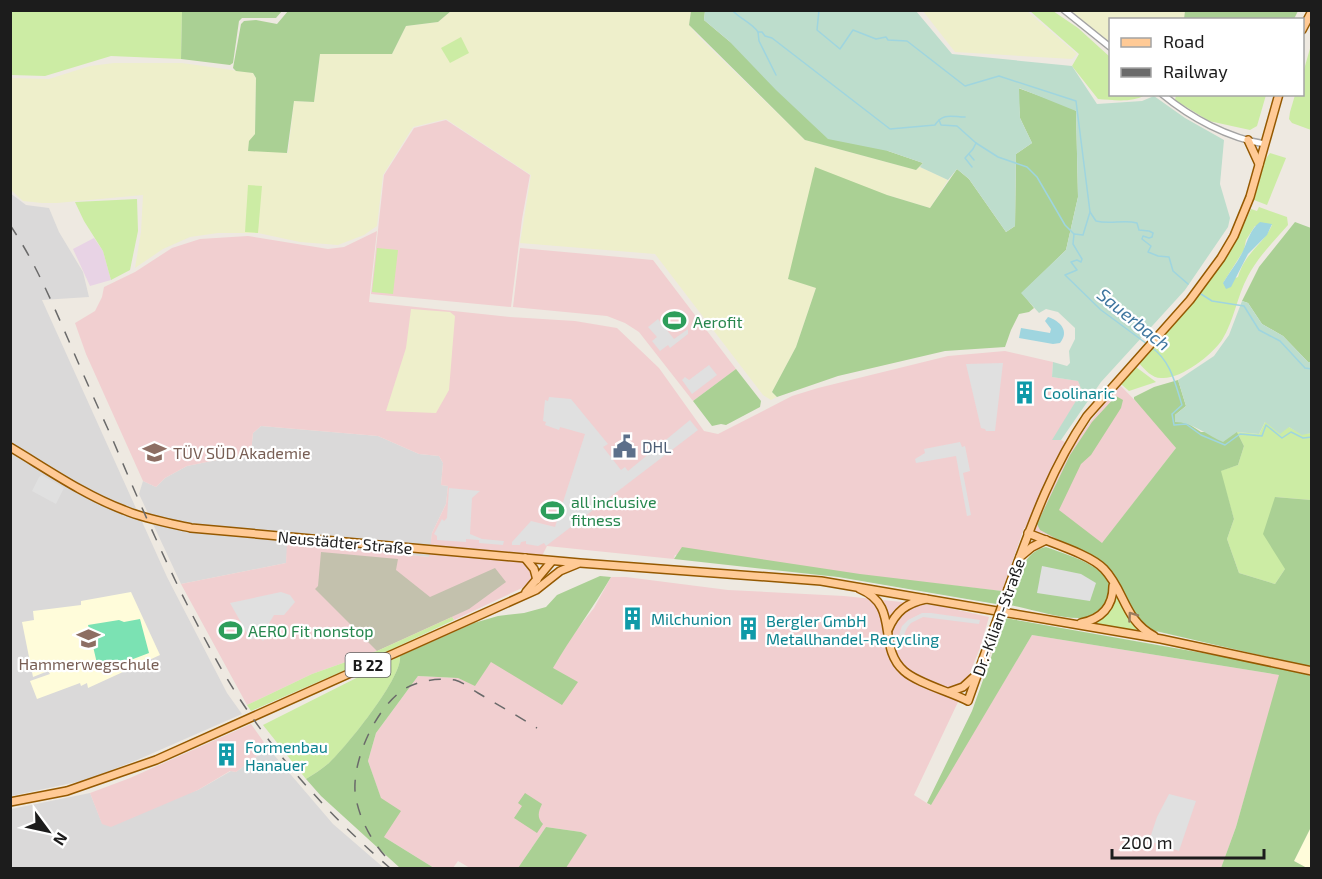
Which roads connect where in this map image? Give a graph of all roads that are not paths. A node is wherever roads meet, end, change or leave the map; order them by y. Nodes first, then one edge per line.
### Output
1 (1064, 10) edge
2 (1311, 11) edge
3 (1304, 26) edge
4 (1109, 46) edge
5 (1165, 96) edge
6 (1278, 96) edge
7 (1248, 140) junction
8 (1265, 144) junction
9 (1259, 164) junction
10 (10, 447) edge
11 (1028, 533) junction
12 (1046, 540) junction
13 (525, 558) junction
14 (1019, 559) junction
15 (552, 561) junction
16 (580, 563) junction
17 (537, 580) junction
18 (1113, 583) junction
19 (847, 584) junction
20 (525, 594) junction
21 (930, 598) junction
22 (1077, 624) junction
23 (887, 632) junction
24 (1161, 639) junction
25 (1311, 671) edge
26 (979, 672) junction
27 (949, 692) junction
28 (10, 802) edge

1 - 4 street
2 - 3 main road
5 - 7 street
6 - 8 main road, Dr.-Kilian-Straße
7 - 8 street
7 - 9 main road
8 - 9 main road, Dr.-Kilian-Straße
9 - 11 main road, Dr.-Kilian-Straße
10 - 13 main road, Neustädter Straße
11 - 12 main road
11 - 14 main road, Dr.-Kilian-Straße
12 - 14 main road
12 - 18 main road
13 - 15 main road, Neustädter Straße
13 - 17 main road
14 - 26 main road, Dr.-Kilian-Straße, bridge
15 - 16 main road, Neustädter Straße
15 - 17 main road, B 22
16 - 19 main road, Neustädter Straße
16 - 20 main road, B 22
17 - 20 main road, B 22
18 - 22 main road
24 -> 18 main road
19 - 21 main road, Neustädter Straße
19 - 23 main road
20 - 28 main road, B 22
21 - 22 main road, Neustädter Straße
21 - 23 main road
22 - 24 main road, Neustädter Straße
23 - 27 main road
24 - 25 main road, Neustädter Straße
26 - 27 main road
26 - 27 main road, Dr.-Kilian-Straße

